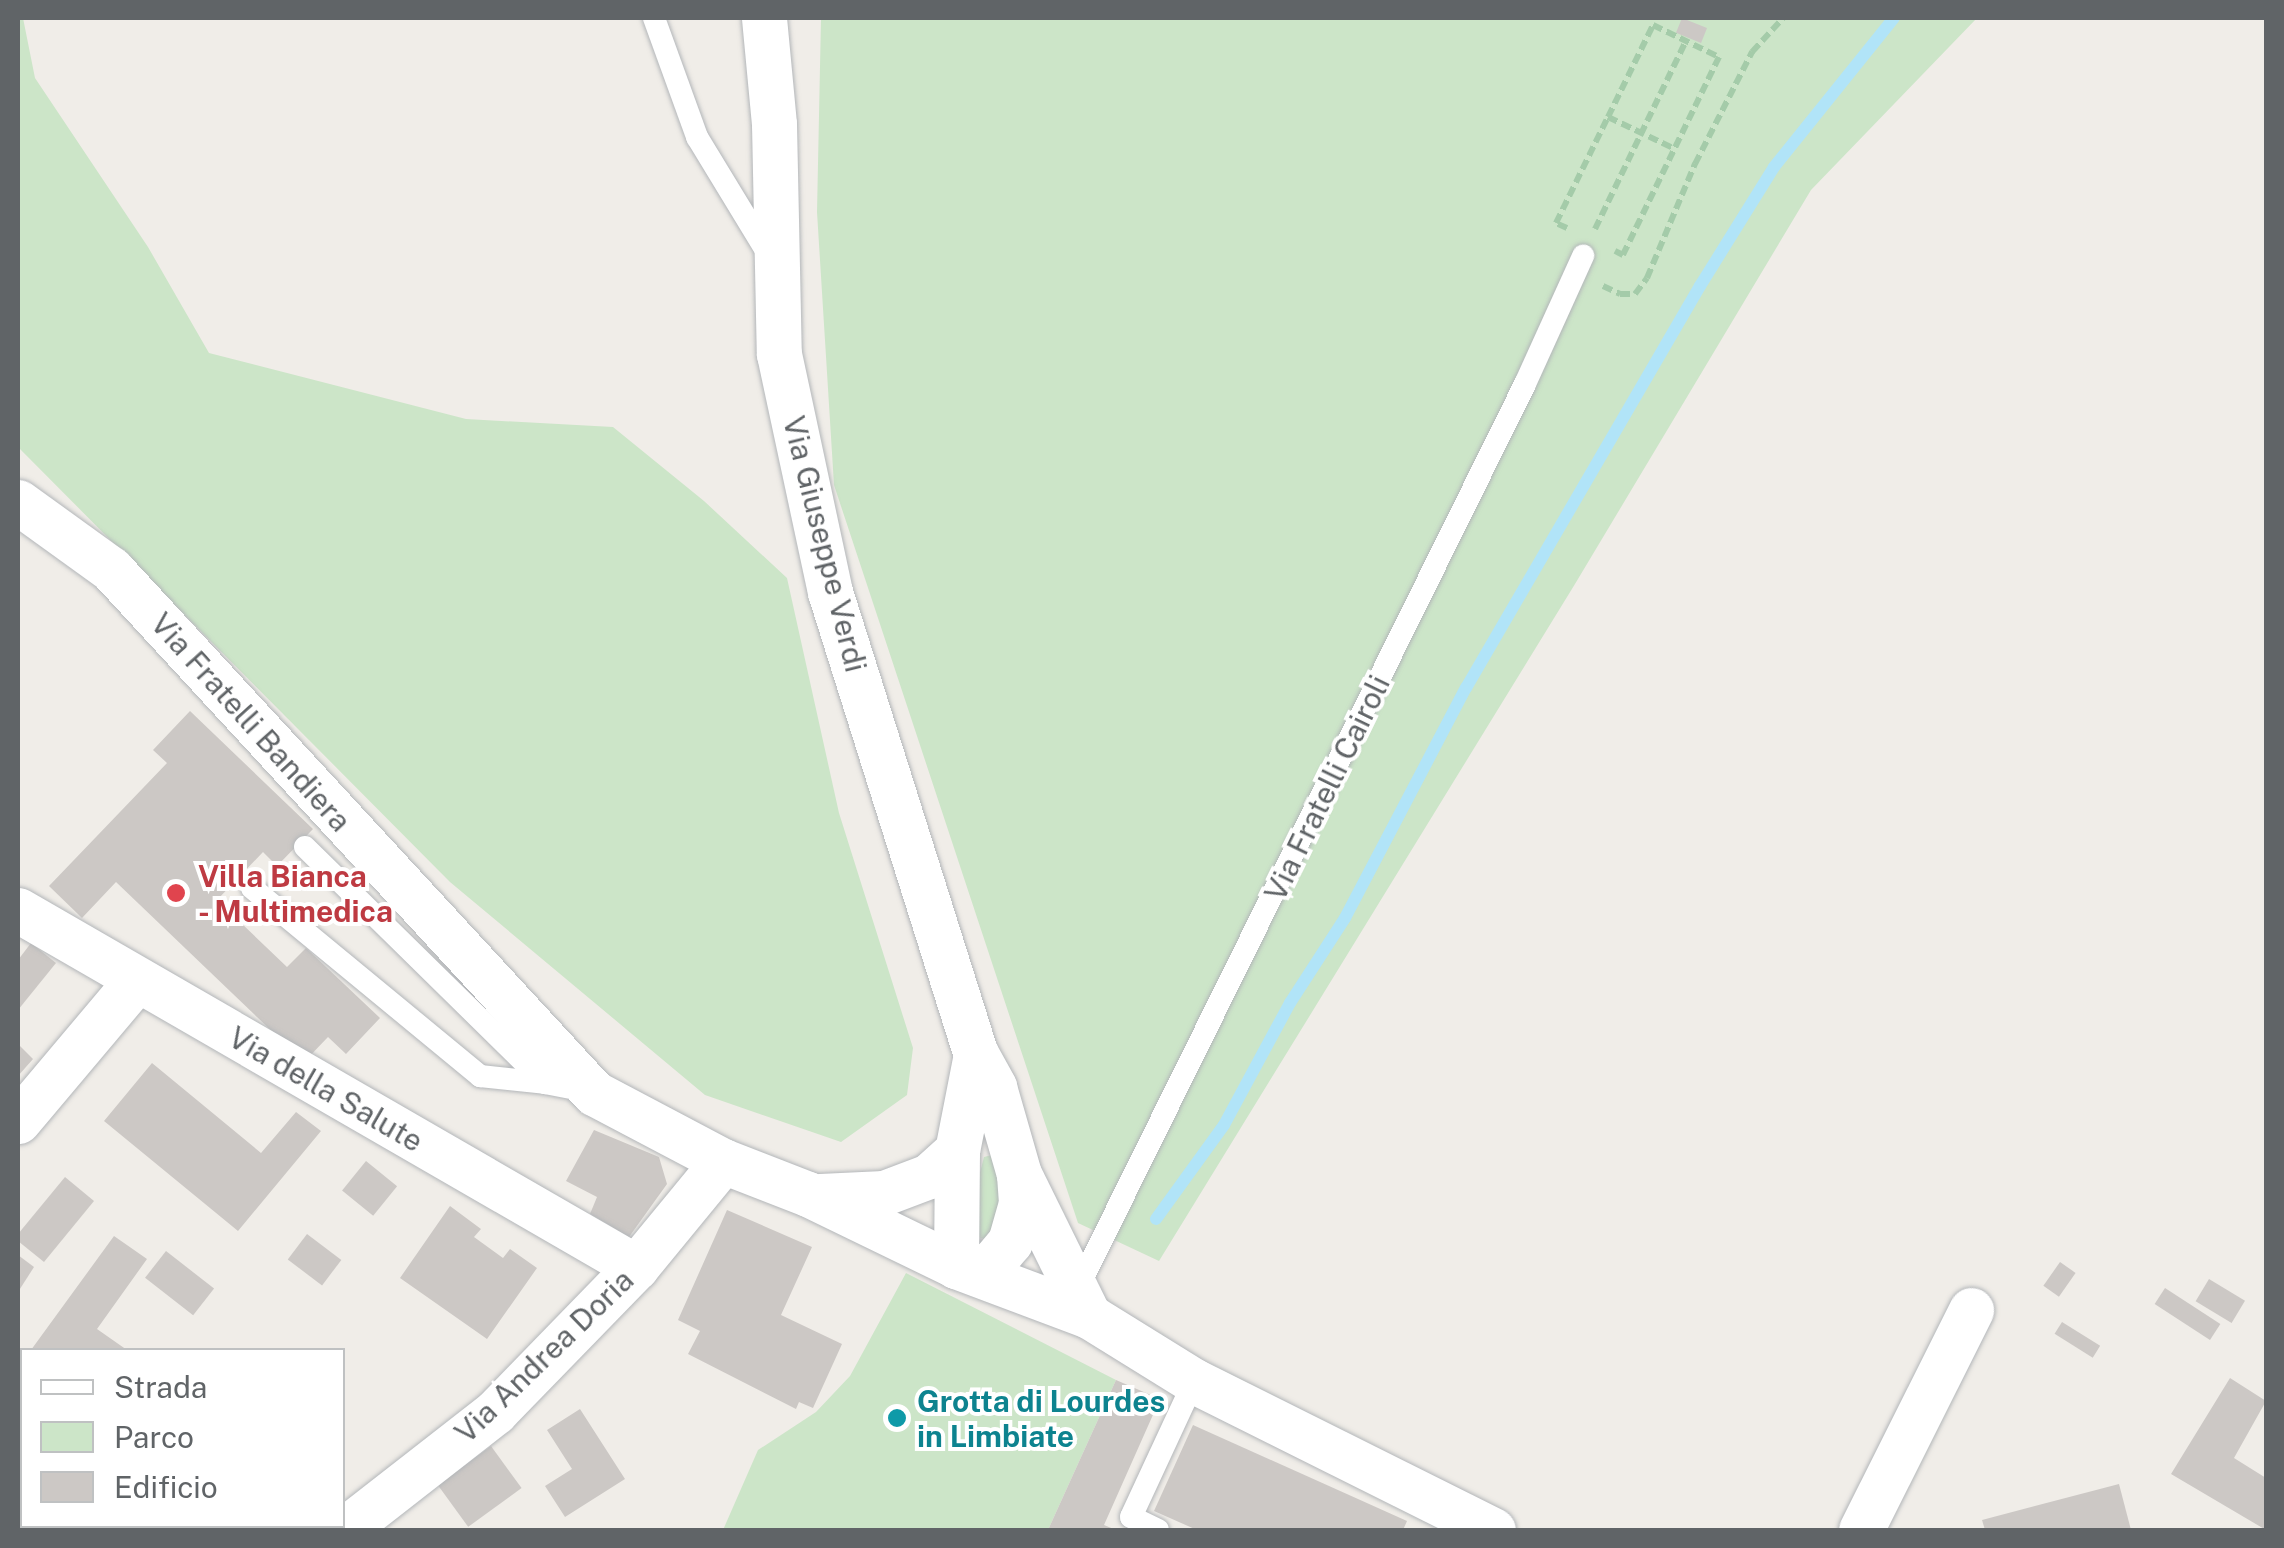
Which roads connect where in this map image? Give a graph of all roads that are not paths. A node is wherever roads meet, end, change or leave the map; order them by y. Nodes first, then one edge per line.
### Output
1 (654, 18) edge
2 (764, 18) edge
3 (1583, 256) road end
4 (777, 270) junction
5 (18, 502) edge
6 (305, 846) dead end
7 (252, 888) dead end
8 (18, 910) edge
9 (136, 980) junction
10 (976, 1054) junction
11 (544, 1083) junction
12 (594, 1093) junction
13 (18, 1121) edge
14 (958, 1151) junction
15 (722, 1161) junction
16 (1019, 1174) junction
17 (808, 1194) junction
18 (956, 1266) junction
19 (636, 1267) junction
20 (1083, 1303) junction
21 (1970, 1310) dead end
22 (1194, 1381) junction
23 (344, 1530) edge
24 (1158, 1530) edge
25 (1493, 1530) edge
26 (1861, 1530) edge

1 - 4 lane
2 - 4 street, Via Giuseppe Verdi
3 - 20 lane, Via Fratelli Cairoli
4 - 10 street, Via Giuseppe Verdi
5 - 12 street, Via Fratelli Bandiera
6 - 11 lane
7 - 11 lane
8 - 9 street, Via della Salute
9 - 13 street
9 - 19 street, Via della Salute
10 - 14 street, Via Giuseppe Verdi
10 - 16 street, Via Giuseppe Verdi
11 - 12 lane
12 - 15 street, Via Fratelli Bandiera
14 - 17 street
14 - 18 street, Via Giuseppe Verdi
15 - 17 street, Via Fratelli Bandiera
15 - 19 street, Via Andrea Doria
16 - 18 street, Via Giuseppe Verdi
16 - 20 street, Via Giuseppe Verdi
17 - 18 street
18 - 20 street
19 - 23 street, Via Andrea Doria
20 - 22 street
21 - 26 street
22 - 24 lane
22 - 25 street

